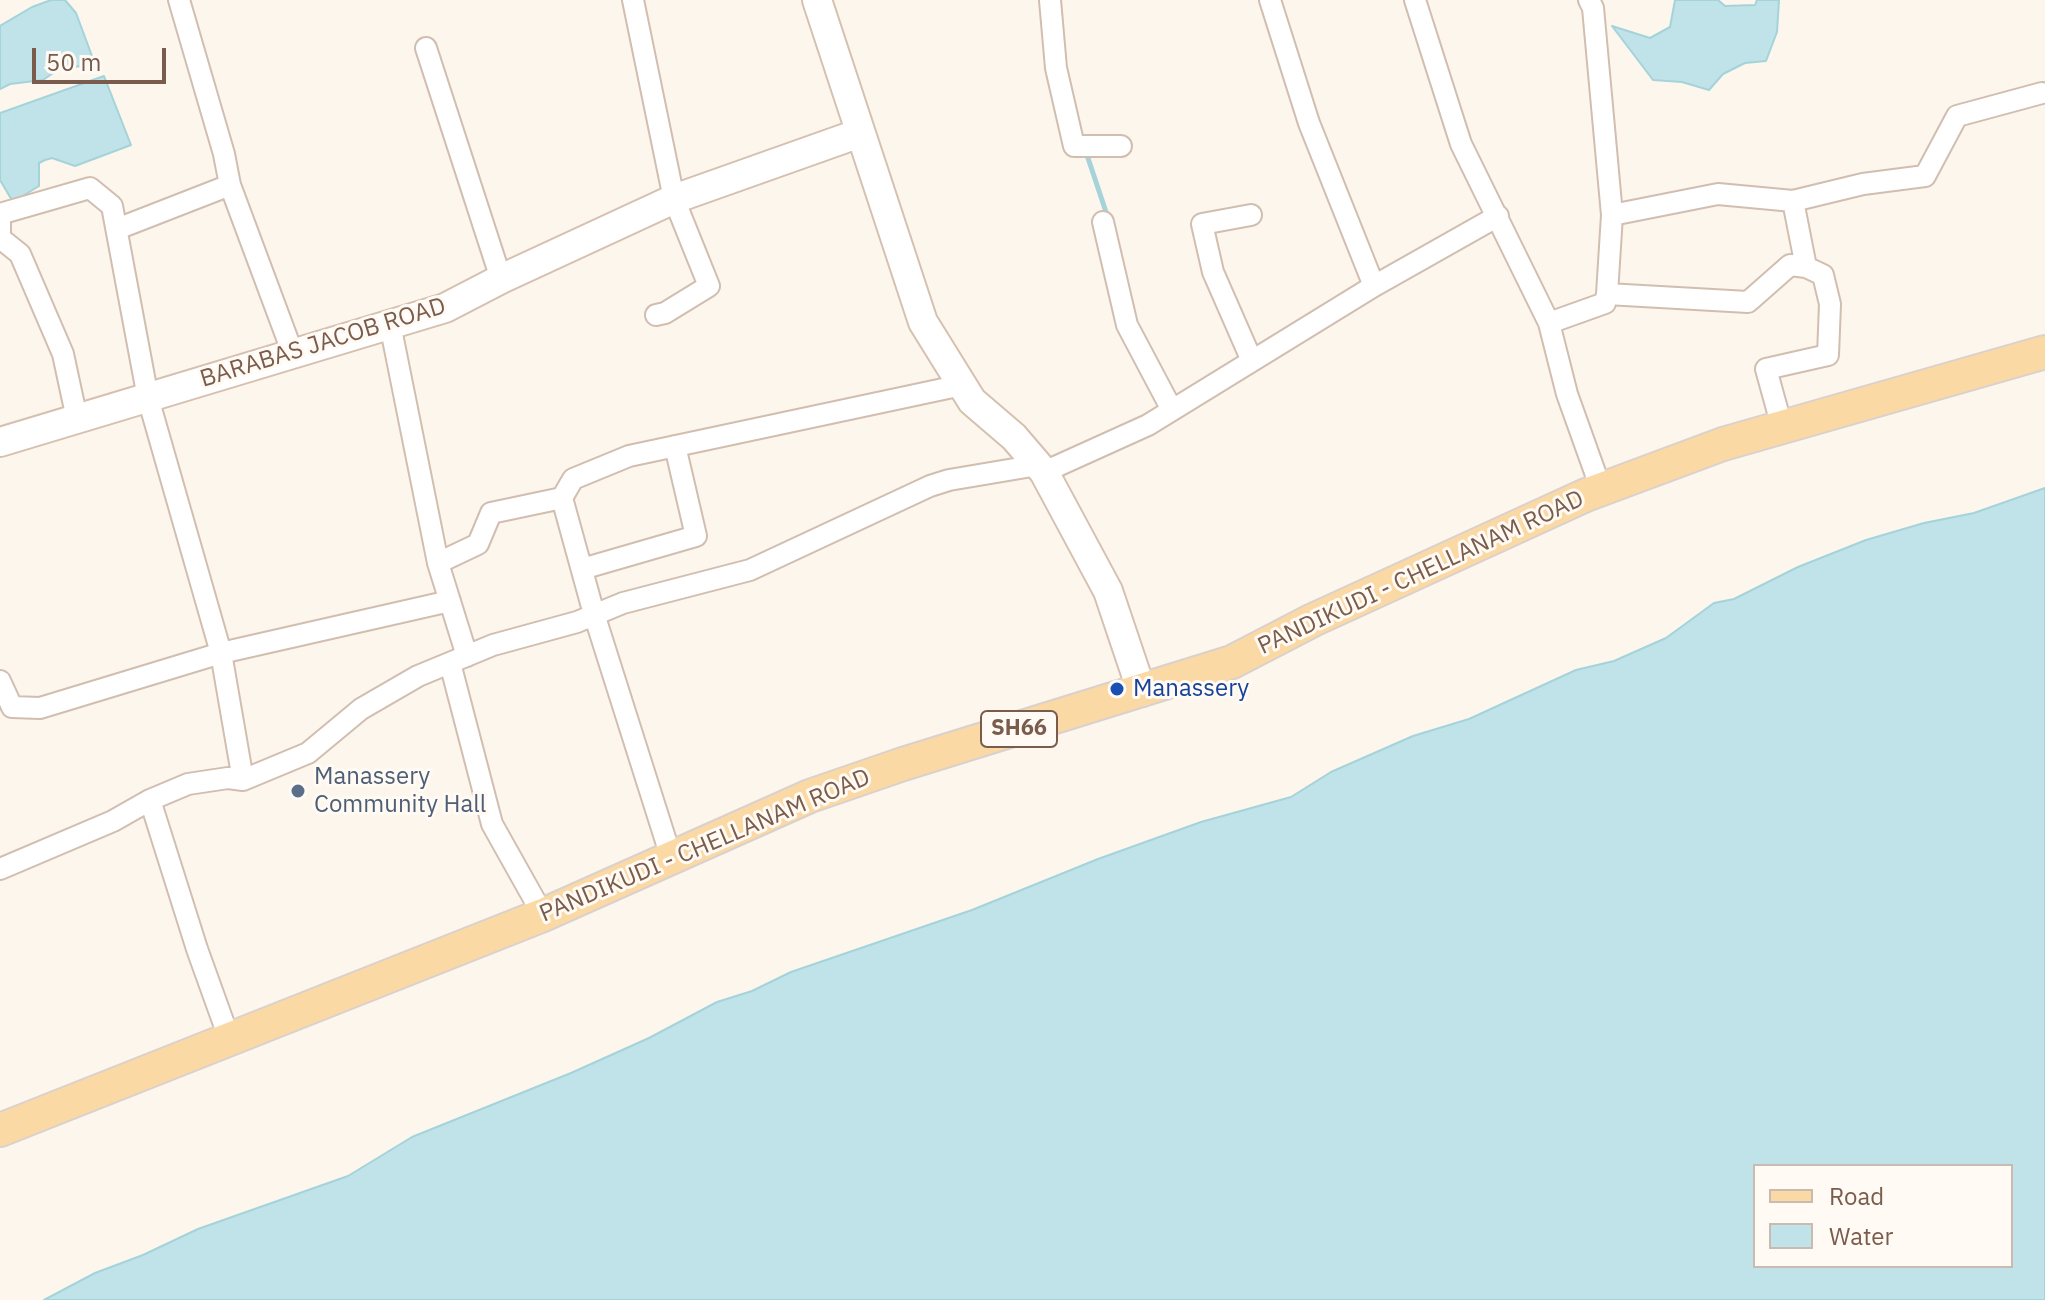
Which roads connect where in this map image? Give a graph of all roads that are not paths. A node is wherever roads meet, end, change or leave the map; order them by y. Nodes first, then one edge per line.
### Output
1 (179, 0) edge
2 (633, 0) edge
3 (817, 0) edge
4 (1050, 0) edge
5 (1270, 0) edge
6 (1415, 0) edge
7 (1589, 0) edge
8 (426, 48) dead end
9 (2042, 93) dead end
10 (860, 133) junction
11 (1121, 146) dead end
12 (230, 185) junction
13 (674, 199) junction
14 (1793, 201) junction
15 (1251, 215) dead end
16 (1612, 215) junction
17 (1498, 216) junction
18 (1103, 222) dead end
19 (117, 229) junction
20 (1806, 267) junction
21 (501, 279) junction
22 (1374, 286) junction
23 (1607, 294) junction
24 (656, 315) dead end
25 (1549, 323) junction
26 (390, 324) junction
27 (2045, 352) edge
28 (293, 354) junction
29 (1252, 361) junction
30 (962, 385) junction
31 (148, 398) junction
32 (1172, 410) junction
33 (77, 419) junction
34 (1782, 427) junction
35 (0, 442) edge
36 (675, 446) junction
37 (1041, 469) junction
38 (1601, 489) junction
39 (562, 498) junction
40 (438, 563) junction
41 (582, 569) junction
42 (450, 601) junction
43 (594, 614) junction
44 (221, 653) junction
45 (459, 659) junction
46 (0, 681) edge
47 (1142, 692) junction
48 (243, 780) junction
49 (150, 800) junction
50 (671, 857) junction
51 (0, 869) edge
52 (543, 915) junction
53 (229, 1038) junction
54 (0, 1130) edge

1 - 12 street
2 - 13 street
3 - 10 street
4 - 11 street
5 - 22 street
6 - 17 street
7 - 16 street
8 - 21 street
9 - 14 street
10 - 13 street, BARABAS JACOB ROAD
10 - 30 street
12 - 19 street
12 - 28 street
13 - 21 street, BARABAS JACOB ROAD
13 - 24 street
14 - 16 street
14 - 20 street
15 - 29 street
16 - 23 street
17 - 22 street
17 - 25 street
18 - 32 street
19 - 31 street
19 - 33 street
20 - 23 street
20 - 34 street
21 - 26 street, BARABAS JACOB ROAD
22 - 29 street
23 - 25 street
25 - 38 street
26 - 28 street, BARABAS JACOB ROAD
26 - 40 street
27 - 34 main road, PANDIKUDI - CHELLANAM ROAD / SH66
28 - 31 street, BARABAS JACOB ROAD
29 - 32 street
30 - 36 street
30 - 37 street
31 - 33 street, BARABAS JACOB ROAD
31 - 44 street
32 - 37 street
33 - 35 street, BARABAS JACOB ROAD
34 - 38 main road, PANDIKUDI - CHELLANAM ROAD / SH66
36 - 39 street
36 - 41 street
37 - 43 street
37 - 47 street
38 - 47 main road, PANDIKUDI - CHELLANAM ROAD / SH66
39 - 40 street
39 - 41 street
40 - 42 street
41 - 43 street
42 - 44 street
42 - 45 street
43 - 45 street
43 - 50 street
44 - 46 street
44 - 48 street
45 - 48 street
45 - 52 street
47 - 50 main road, PANDIKUDI - CHELLANAM ROAD / SH66
48 - 49 street
49 - 51 street
49 - 53 street
50 - 52 main road, PANDIKUDI - CHELLANAM ROAD / SH66
52 - 53 main road, PANDIKUDI - CHELLANAM ROAD / SH66
53 - 54 main road, PANDIKUDI - CHELLANAM ROAD / SH66

